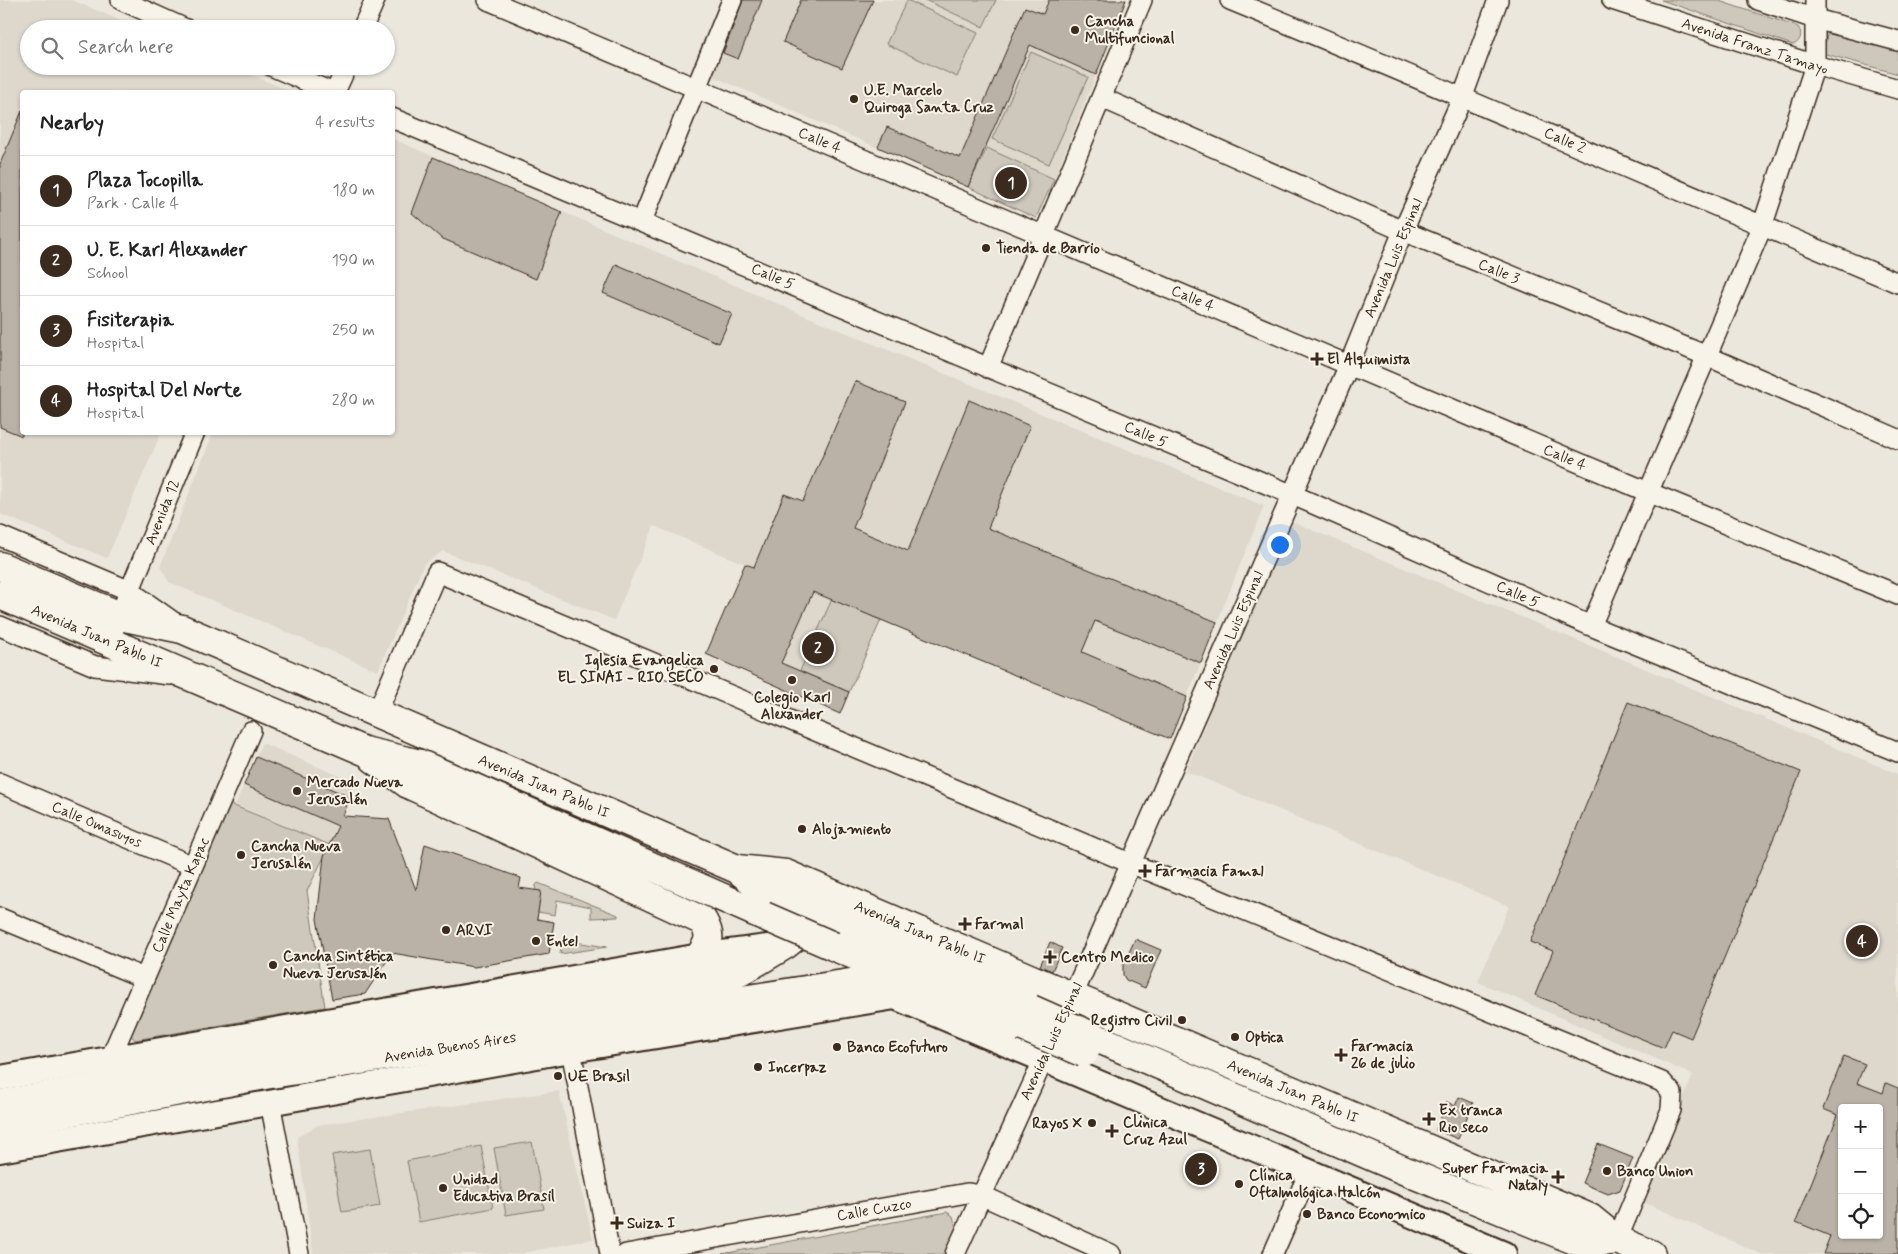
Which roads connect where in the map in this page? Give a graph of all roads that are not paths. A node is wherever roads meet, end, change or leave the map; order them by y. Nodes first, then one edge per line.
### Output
1 (121, 0) edge
2 (375, 0) edge
3 (488, 0) edge
4 (732, 0) edge
5 (1142, 0) edge
6 (1230, 0) edge
7 (1498, 0) edge
8 (1612, 0) edge
9 (1758, 0) edge
10 (1815, 9) edge
11 (166, 20) edge
12 (366, 20) edge
13 (1898, 41) edge
14 (1814, 66) junction
15 (292, 75) edge
16 (342, 75) edge
17 (697, 88) junction
18 (1898, 89) edge
19 (326, 90) edge
20 (336, 90) edge
21 (1463, 96) junction
22 (1102, 98) junction
23 (395, 119) edge
24 (642, 221) junction
25 (1762, 227) junction
26 (1403, 231) junction
27 (1044, 234) junction
28 (1898, 283) edge
29 (1707, 356) junction
30 (1349, 365) junction
31 (988, 368) junction
32 (194, 435) edge
33 (1898, 439) edge
34 (1648, 492) junction
35 (1293, 495) junction
36 (0, 536) edge
37 (0, 566) edge
38 (0, 595) edge
39 (1898, 595) edge
40 (125, 603) junction
41 (0, 626) edge
42 (1591, 626) junction
43 (109, 641) junction
44 (194, 678) junction
45 (377, 713) junction
46 (251, 731) dead end
47 (364, 751) junction
48 (1898, 752) edge
49 (0, 783) edge
50 (1130, 863) junction
51 (193, 866) junction
52 (737, 869) junction
53 (0, 918) edge
54 (819, 918) junction
55 (785, 945) junction
56 (700, 956) junction
57 (144, 978) junction
58 (898, 986) junction
59 (1072, 997) junction
60 (1027, 1018) junction
61 (1088, 1044) junction
62 (571, 1050) junction
63 (110, 1059) junction
64 (1044, 1060) junction
65 (2, 1076) edge
66 (270, 1102) junction
67 (0, 1104) edge
68 (0, 1125) edge
69 (0, 1150) edge
70 (1309, 1172) junction
71 (981, 1195) junction
72 (1617, 1240) junction
73 (299, 1254) edge
74 (610, 1254) edge
75 (626, 1254) edge
76 (954, 1254) edge
77 (1111, 1254) edge
78 (1273, 1254) edge
79 (1504, 1254) edge
80 (1559, 1254) edge
81 (1651, 1254) edge

1 - 11 street
2 - 12 street
3 - 17 street, Calle 4
4 - 17 street
5 - 22 street
6 - 21 street, Calle 2
7 - 21 street, Avenida Luis Espinal
8 - 14 street, Avenida Franz Tamayo
9 - 10 street
10 - 13 street
10 - 14 street
14 - 18 street, Avenida Franz Tamayo
14 - 25 street
15 - 19 street
16 - 20 street
17 - 24 street
17 - 27 street, Calle 4
21 - 25 street, Calle 2
21 - 26 street, Avenida Luis Espinal
22 - 26 street, Calle 3
22 - 27 street
23 - 24 street, Calle 5
24 - 31 street, Calle 5
25 - 28 street, Calle 2
25 - 29 street
26 - 29 street, Calle 3
26 - 30 street, Avenida Luis Espinal
27 - 30 street, Calle 4
27 - 31 street
29 - 33 street, Calle 3
29 - 34 street
30 - 34 street, Calle 4
30 - 35 street, Avenida Luis Espinal
31 - 35 street, Calle 5
32 - 40 street, Avenida 12
34 - 39 street, Calle 4
34 - 42 street
35 - 42 street, Calle 5
35 - 50 street, Avenida Luis Espinal
36 - 40 street, Avenida Juan Pablo II
37 - 40 highway, Avenida Juan Pablo II
38 - 43 highway, Avenida Juan Pablo II
40 - 43 street, Avenida 12
40 - 45 highway, Avenida Juan Pablo II
41 - 44 street, Avenida Juan Pablo II
42 - 48 street, Calle 5
43 - 44 highway, Avenida Juan Pablo II
44 - 47 highway, Avenida Juan Pablo II
45 - 50 street
45 - 52 highway, Avenida Juan Pablo II
46 - 51 street, Calle Mayta Kapac
47 - 56 highway
47 - 58 highway, Avenida Juan Pablo II, bridge
49 - 51 street, Calle Omasuyos
50 - 59 street, Avenida Luis Espinal
50 - 72 street
51 - 57 street, Calle Mayta Kapac
52 - 54 highway
52 - 59 highway, Avenida Juan Pablo II
53 - 57 street
54 - 55 highway, Avenida Buenos Aires
54 - 60 highway
55 - 56 main road
55 - 67 highway, Avenida Buenos Aires
56 - 63 main road
57 - 63 street, Calle Mayta Kapac
58 - 60 highway, Avenida Juan Pablo II
58 - 62 main road, Avenida Buenos Aires
58 - 64 main road, Avenida Juan Pablo II
58 - 68 highway, Avenida Buenos Aires
59 - 64 street, Avenida Luis Espinal
59 - 72 highway, Avenida Juan Pablo II
60 - 61 highway, Avenida Juan Pablo II, bridge
61 - 72 highway
61 - 80 highway, Avenida Juan Pablo II
62 - 66 main road, Avenida Buenos Aires
62 - 74 street
63 - 65 main road
64 - 70 main road, Avenida Juan Pablo II
64 - 71 street, Avenida Luis Espinal
66 - 69 main road, Avenida Buenos Aires
66 - 73 street
70 - 78 street
70 - 79 main road, Avenida Juan Pablo II
71 - 75 street, Calle Cuzco
71 - 76 street, Avenida Luis Espinal
71 - 77 street, Calle Cuzco
72 - 81 highway, Avenida Juan Pablo II

